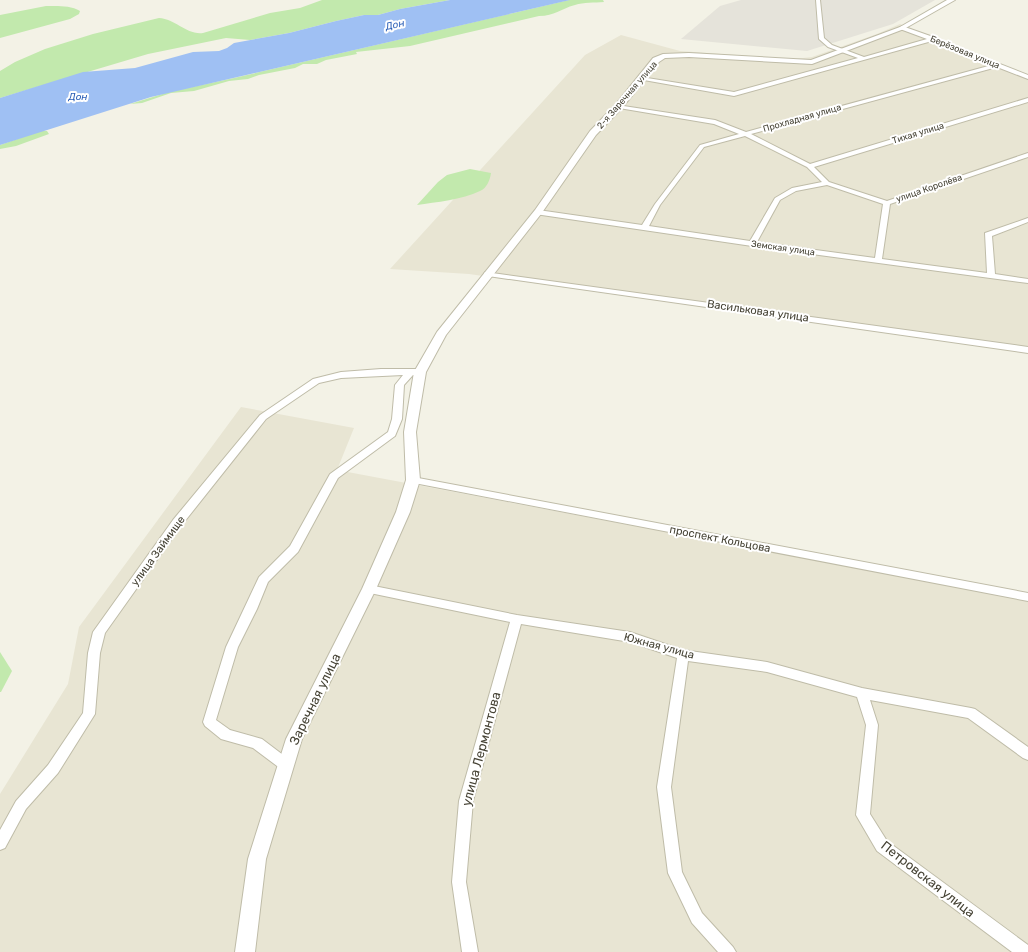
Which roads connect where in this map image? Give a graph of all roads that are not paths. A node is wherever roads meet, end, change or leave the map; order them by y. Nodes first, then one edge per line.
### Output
1 (818, 0) edge
2 (952, 0) edge
3 (902, 28) junction
4 (934, 39) junction
5 (840, 50) junction
6 (863, 58) junction
7 (998, 65) junction
8 (1028, 77) edge
9 (641, 79) junction
10 (1028, 100) edge
11 (619, 106) junction
12 (746, 134) junction
13 (1028, 155) edge
14 (809, 166) junction
15 (827, 183) junction
16 (887, 203) junction
17 (538, 212) junction
18 (1028, 220) edge
19 (645, 227) junction
20 (752, 244) junction
21 (878, 261) junction
22 (488, 274) junction
23 (991, 276) junction
24 (1028, 281) edge
25 (1028, 350) edge
26 (415, 372) junction
27 (413, 480) junction
28 (369, 589) junction
29 (1028, 597) edge
30 (517, 619) junction
31 (683, 655) junction
32 (862, 693) junction
33 (1028, 754) edge
34 (286, 765) junction
35 (0, 843) edge
36 (245, 952) edge
37 (470, 952) edge
38 (728, 952) edge
39 (1025, 952) edge

1 - 5 street
2 - 3 street, 2-я Заречная улица
3 - 4 street, Берёзовая улица
3 - 5 street, 2-я Заречная улица
4 - 6 street
4 - 7 street, Берёзовая улица
5 - 6 street
5 - 9 street, 2-я Заречная улица
6 - 9 street
7 - 8 street, Берёзовая улица
7 - 12 street, Прохладная улица
9 - 11 street, 2-я Заречная улица
10 - 14 street, Тихая улица
11 - 12 street
11 - 17 street, 2-я Заречная улица
12 - 14 street
12 - 19 street, Прохладная улица
13 - 16 street, улица Королёва
14 - 15 street
15 - 16 street
15 - 20 street
16 - 21 street, улица Королёва
17 - 19 street, Земская улица
17 - 22 street, 2-я Заречная улица
18 - 23 street
19 - 20 street, Земская улица
20 - 21 street, Земская улица
21 - 23 street, Земская улица
22 - 25 street, Васильковая улица
22 - 26 street, 2-я Заречная улица
23 - 24 street, Земская улица
26 - 27 street, 2-я Заречная улица
26 - 34 street
26 - 35 street, улица Займище
27 - 28 street, Заречная улица
27 - 29 street, проспект Кольцова
28 - 30 street, Южная улица
28 - 34 street, Заречная улица
30 - 31 street, Южная улица
30 - 37 street, улица Лермонтова
31 - 32 street, Южная улица
31 - 38 street
32 - 33 street, Южная улица
32 - 39 street, Петровская улица
34 - 36 street, Заречная улица

